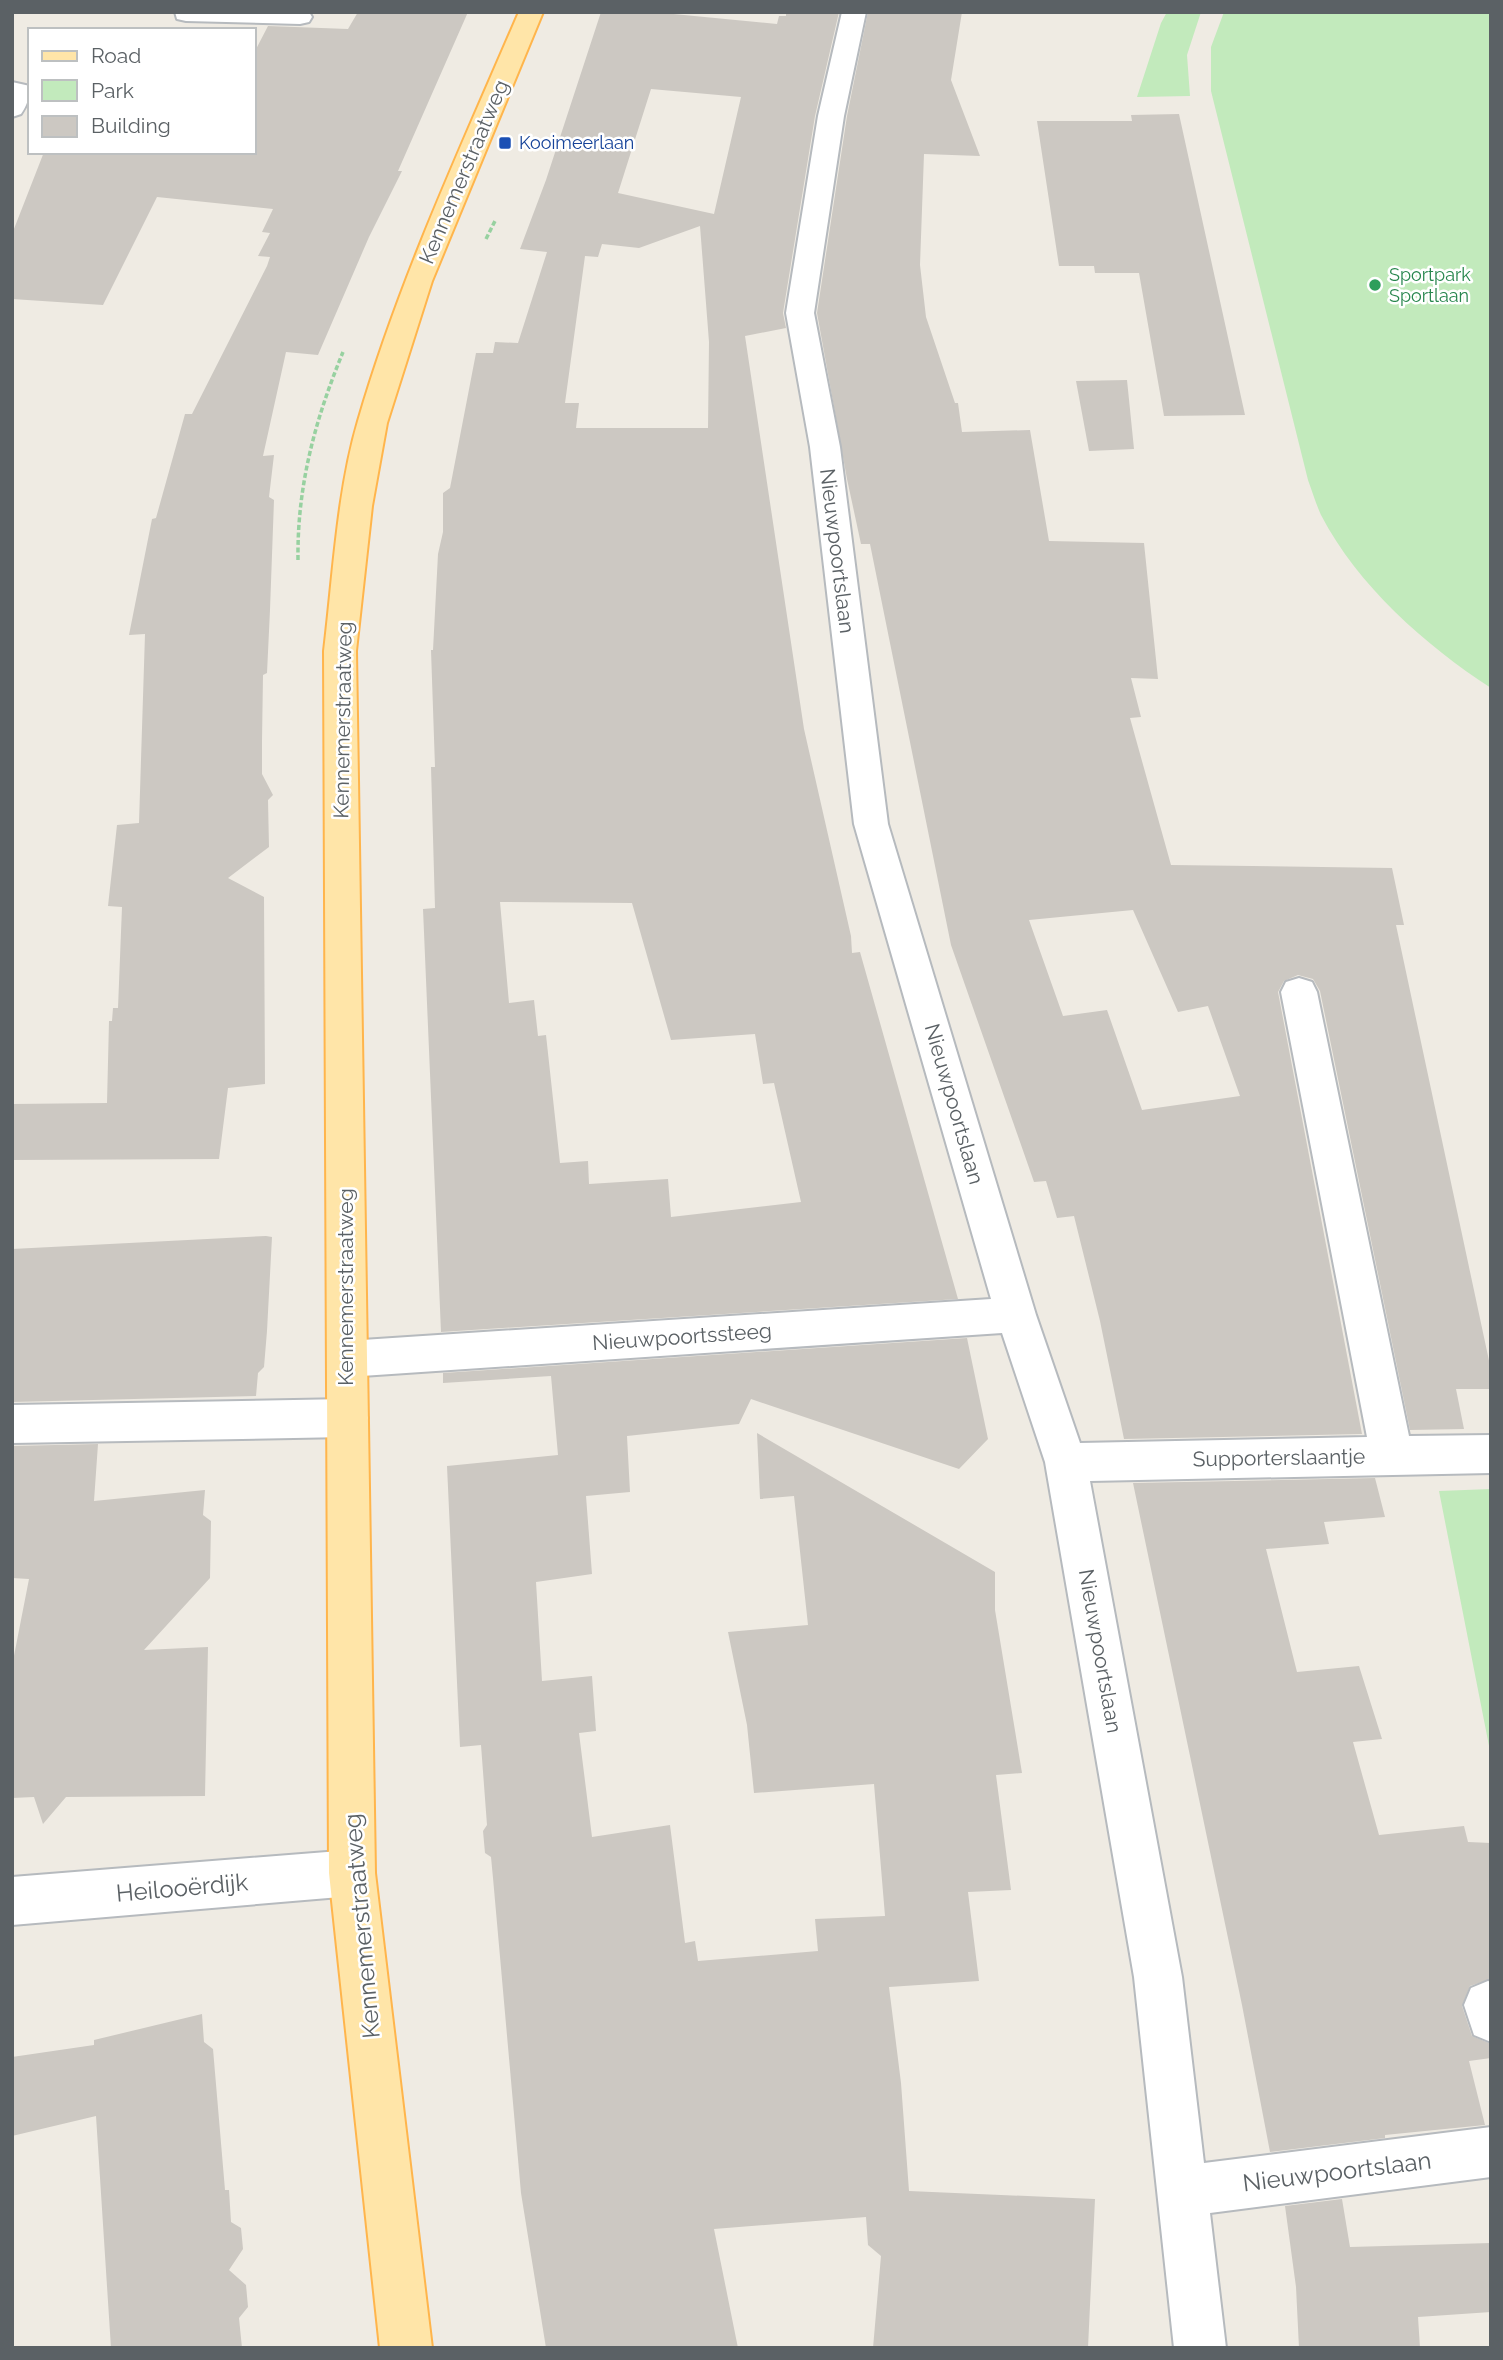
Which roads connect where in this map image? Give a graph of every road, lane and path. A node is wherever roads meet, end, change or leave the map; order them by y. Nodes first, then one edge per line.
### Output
1 (531, 12) edge
2 (855, 12) edge
3 (300, 17) dead end
4 (184, 19) edge
5 (1299, 992) dead end
6 (1016, 1315) junction
7 (347, 1359) junction
8 (347, 1418) junction
9 (12, 1424) edge
10 (1491, 1454) edge
11 (1392, 1455) junction
12 (1066, 1462) junction
13 (352, 1873) junction
14 (12, 1902) edge
15 (1491, 2152) edge
16 (1183, 2191) junction
17 (406, 2348) edge
18 (1200, 2348) edge

1 - 7 main road, Kennemerstraatweg
2 - 6 street, Nieuwpoortslaan
3 - 4 street
5 - 11 street
6 - 7 street, Nieuwpoortssteeg
6 - 12 street, Nieuwpoortslaan
7 - 8 main road, Kennemerstraatweg
8 - 9 street
8 - 13 main road, Kennemerstraatweg
10 - 11 street, Supporterslaantje
11 - 12 street, Supporterslaantje
12 - 16 street, Nieuwpoortslaan
13 - 14 street, Heilooërdijk
13 - 17 main road, Kennemerstraatweg
15 - 16 street, Nieuwpoortslaan
16 - 18 street, Nieuwpoortslaan

